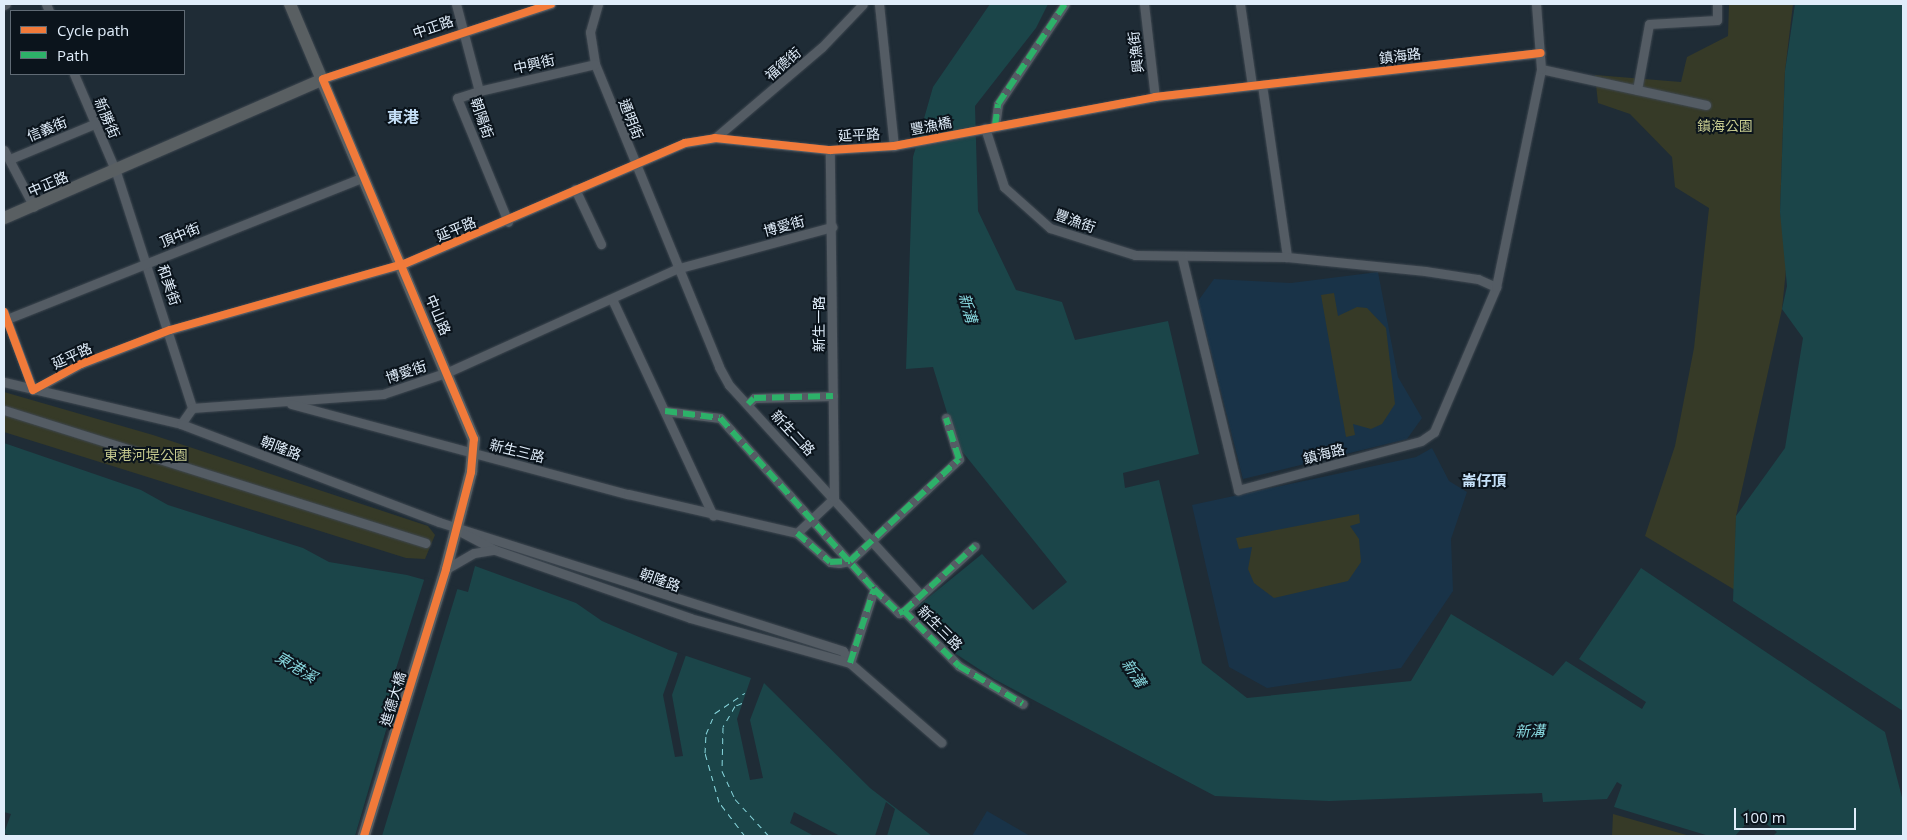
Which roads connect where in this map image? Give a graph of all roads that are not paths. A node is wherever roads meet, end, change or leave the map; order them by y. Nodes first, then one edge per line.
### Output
1 (290, 4) edge
2 (456, 4) edge
3 (551, 4) edge
4 (598, 4) edge
5 (863, 4) edge
6 (879, 4) edge
7 (1065, 4) edge
8 (1144, 4) edge
9 (1240, 4) edge
10 (1536, 4) edge
11 (1717, 4) edge
12 (464, 30) junction
13 (1540, 53) junction
14 (595, 64) junction
15 (1541, 69) junction
16 (74, 75) edge
17 (323, 79) junction
18 (1262, 84) junction
19 (1252, 85) junction
20 (1636, 90) junction
21 (479, 91) junction
22 (1155, 96) junction
23 (1706, 105) dead end
24 (94, 124) junction
25 (995, 126) junction
26 (985, 128) junction
27 (715, 138) junction
28 (894, 146) junction
29 (4, 150) edge
30 (830, 150) junction
31 (10, 158) junction
32 (632, 163) junction
33 (116, 172) junction
34 (364, 177) junction
35 (575, 189) junction
36 (34, 207) junction
37 (4, 218) edge
38 (508, 222) junction
39 (832, 227) junction
40 (601, 244) dead end
41 (1287, 256) junction
42 (1182, 258) junction
43 (147, 263) junction
44 (404, 264) junction
45 (676, 269) junction
46 (1496, 287) junction
47 (612, 299) junction
48 (5, 316) edge
49 (170, 330) junction
50 (448, 372) junction
51 (4, 382) edge
52 (33, 390) junction
53 (833, 396) junction
54 (286, 403) junction
55 (748, 404) junction
56 (192, 408) junction
57 (4, 410) edge
58 (665, 411) junction
59 (946, 418) dead end
60 (181, 424) junction
61 (473, 454) junction
62 (834, 498) junction
63 (713, 516) junction
64 (813, 518) junction
65 (455, 528) junction
66 (797, 533) junction
67 (872, 541) junction
68 (426, 543) dead end
69 (975, 546) dead end
70 (495, 550) junction
71 (850, 561) junction
72 (446, 569) junction
73 (874, 589) junction
74 (921, 595) junction
75 (904, 611) junction
76 (850, 663) junction
77 (1023, 704) dead end
78 (941, 742) dead end
79 (364, 836) edge

1 - 17 street, 中山路
2 - 12 street, 朝陽街
3 - 12 street, 中正路
4 - 14 street, 通明街
5 - 27 street, 福德街
6 - 28 street
7 - 25 street
8 - 22 street, 興漁街
9 - 19 street
10 - 13 street
11 - 20 street
12 - 17 street, 中正路
12 - 21 street, 朝陽街
13 - 15 street, 鎮海路
13 - 18 street, 鎮海路
14 - 21 street, 中興街
14 - 32 street, 通明街
15 - 20 street
15 - 46 street, 鎮海路
16 - 24 street, 新勝街
17 - 33 street, 中正路
17 - 34 street, 中山路
18 - 19 street
18 - 41 street
19 - 22 street
20 - 23 street
21 - 38 street, 朝陽街
22 - 25 street
24 - 31 street, 信義街
24 - 33 street, 新勝街
25 - 26 street
26 - 28 street, 豐漁橋
26 - 42 street, 豐漁街
27 - 30 street, 延平路
27 - 32 street, 延平路
28 - 30 street, 延平路
29 - 31 street
30 - 39 street, 新生一路
31 - 36 street
32 - 35 street, 延平路
32 - 45 street, 通明街
33 - 36 street, 中正路
33 - 43 street, 和美街
34 - 43 street, 頂中街
34 - 44 street, 中山路
35 - 38 street, 延平路
35 - 40 street
36 - 37 street, 中正路
38 - 44 street, 延平路
39 - 45 street, 博愛街
39 - 53 street, 新生一路
41 - 42 street, 豐漁街
41 - 46 street
42 - 46 street, 鎮海路
43 - 48 street, 頂中街
43 - 49 street, 和美街
44 - 49 street, 延平路
44 - 50 street, 中山路
45 - 47 street, 博愛街
45 - 55 street, 新生二路
47 - 50 street, 博愛街
47 - 58 street
48 - 52 street
49 - 52 street, 延平路
49 - 56 street, 和美街
50 - 54 street, 博愛街
50 - 61 street, 中山路
51 - 52 street
52 - 60 street
53 - 55 street
53 - 62 street, 新生一路
54 - 56 street, 博愛街
54 - 61 street, 新生三路
55 - 62 street, 新生二路
56 - 60 street
57 - 68 street
58 - 63 street
58 - 64 street, 新生三路
59 - 67 street
60 - 65 street, 朝隆路
61 - 63 street, 新生三路
61 - 65 street, 中山路
62 - 64 street
62 - 67 street, 新生二路
63 - 66 street, 新生三路
64 - 66 street
64 - 71 street, 新生三路
65 - 70 street, 朝隆路
65 - 72 street, 中山路
65 - 76 street, 朝隆路
66 - 71 street, 新生三路
67 - 71 street
67 - 74 street, 新生二路
69 - 74 street
70 - 72 street
70 - 76 street, 朝隆路
71 - 73 street, 新生三路
72 - 79 street, 進德大橋
73 - 75 street, 新生三路
73 - 76 street
74 - 75 street
75 - 77 street, 新生三路
76 - 78 street, 朝隆路

